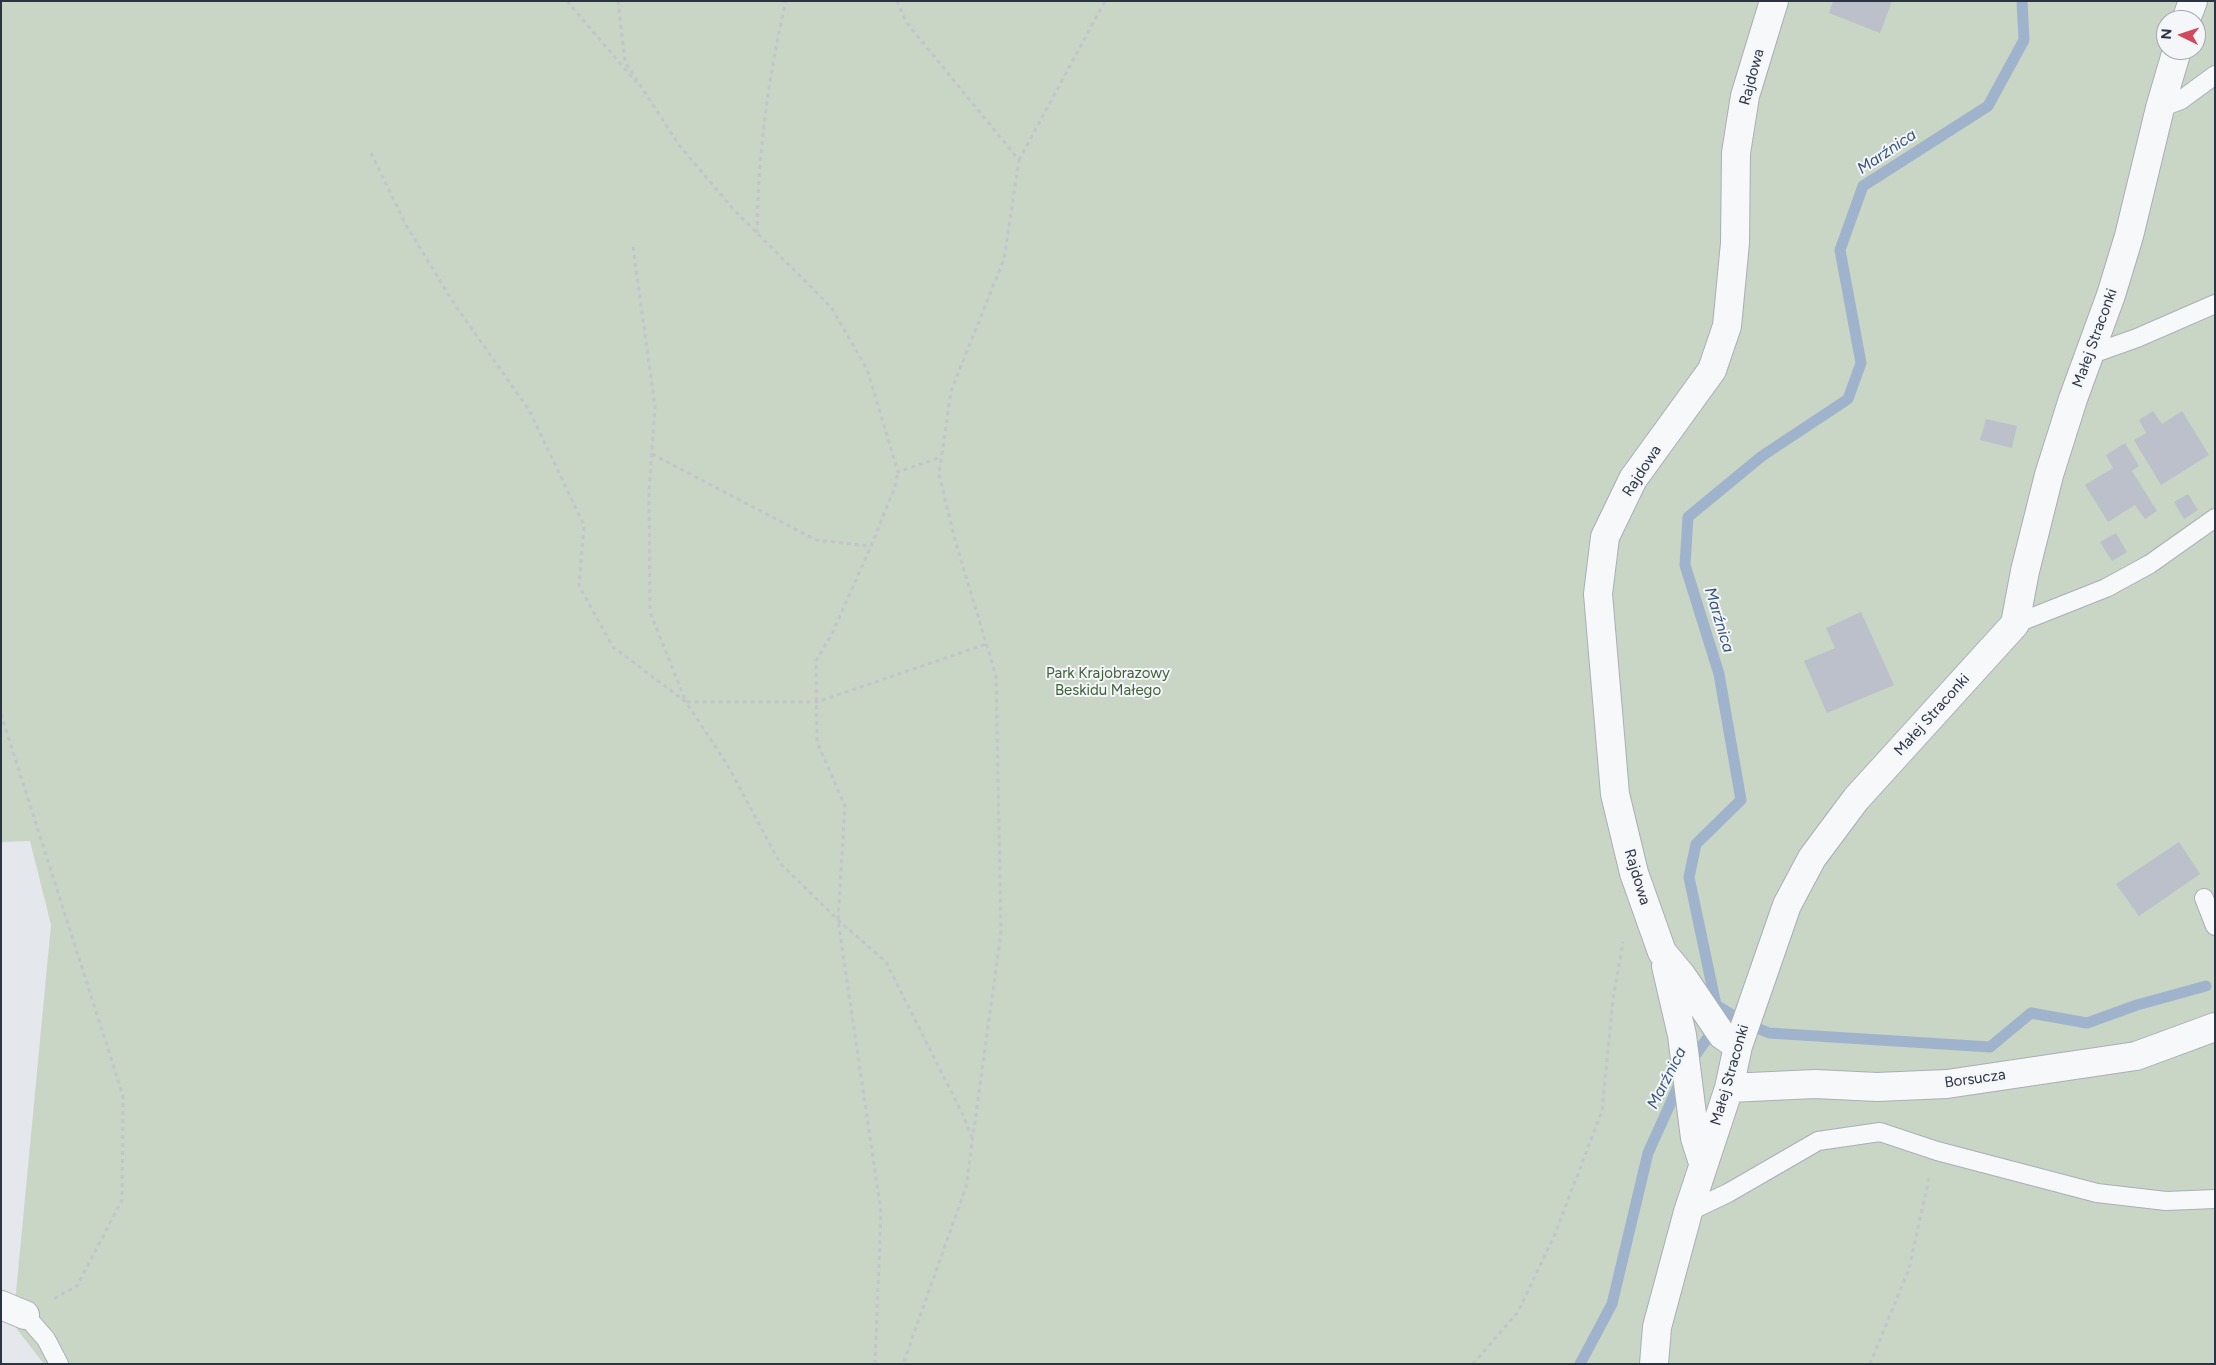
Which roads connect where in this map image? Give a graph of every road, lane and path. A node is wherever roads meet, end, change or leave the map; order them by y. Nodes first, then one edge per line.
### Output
1 (567, 1) edge
2 (618, 1) edge
3 (786, 1) edge
4 (897, 1) edge
5 (1105, 1) edge
6 (1774, 1) edge
7 (2174, 60) edge
8 (2215, 75) edge
9 (646, 94) junction
10 (2160, 108) junction
11 (371, 153) dead end
12 (1019, 160) junction
13 (757, 233) junction
14 (633, 247) dead end
15 (2215, 304) edge
16 (2089, 355) junction
17 (652, 454) junction
18 (941, 457) junction
19 (898, 472) junction
20 (2215, 518) edge
21 (871, 546) junction
22 (2014, 624) junction
23 (986, 644) junction
24 (686, 702) junction
25 (817, 702) junction
26 (1, 714) edge
27 (2204, 898) dead end
28 (838, 920) junction
29 (2215, 926) edge
30 (1623, 941) dead end
31 (1662, 952) junction
32 (2215, 1026) edge
33 (1730, 1041) junction
34 (1729, 1088) junction
35 (972, 1139) junction
36 (1937, 1151) junction
37 (1703, 1163) junction
38 (2215, 1198) edge
39 (1688, 1212) junction
40 (13, 1310) edge
41 (59, 1364) edge
42 (874, 1364) edge
43 (903, 1364) edge
44 (1473, 1364) edge
45 (1654, 1364) edge
46 (1870, 1364) edge

1 - 9 path
2 - 9 path
3 - 13 path
4 - 12 path
5 - 12 path
6 - 31 street, Rajdowa
7 - 10 street, Małej Straconki
8 - 10 lane
9 - 13 path
10 - 16 street, Małej Straconki
11 - 24 path
12 - 18 path
13 - 19 path
14 - 17 path
15 - 16 lane
16 - 22 street, Małej Straconki
17 - 21 path
17 - 24 path
18 - 19 path
18 - 23 path
19 - 21 path
20 - 22 lane
21 - 25 path
22 - 33 street, Małej Straconki
23 - 25 path
23 - 35 path
24 - 25 path
24 - 28 path
25 - 28 path
26 - 40 path
27 - 29 lane
28 - 35 path
28 - 42 path
30 - 44 path
31 - 33 street, Rajdowa
31 - 37 street, Rajdowa
32 - 34 street, Borsucza
33 - 34 street, Małej Straconki
34 - 37 street, Małej Straconki
35 - 43 path
36 - 38 lane
36 - 39 lane
36 - 46 path
37 - 39 street, Małej Straconki
39 - 45 street, Małej Straconki
40 - 41 lane

